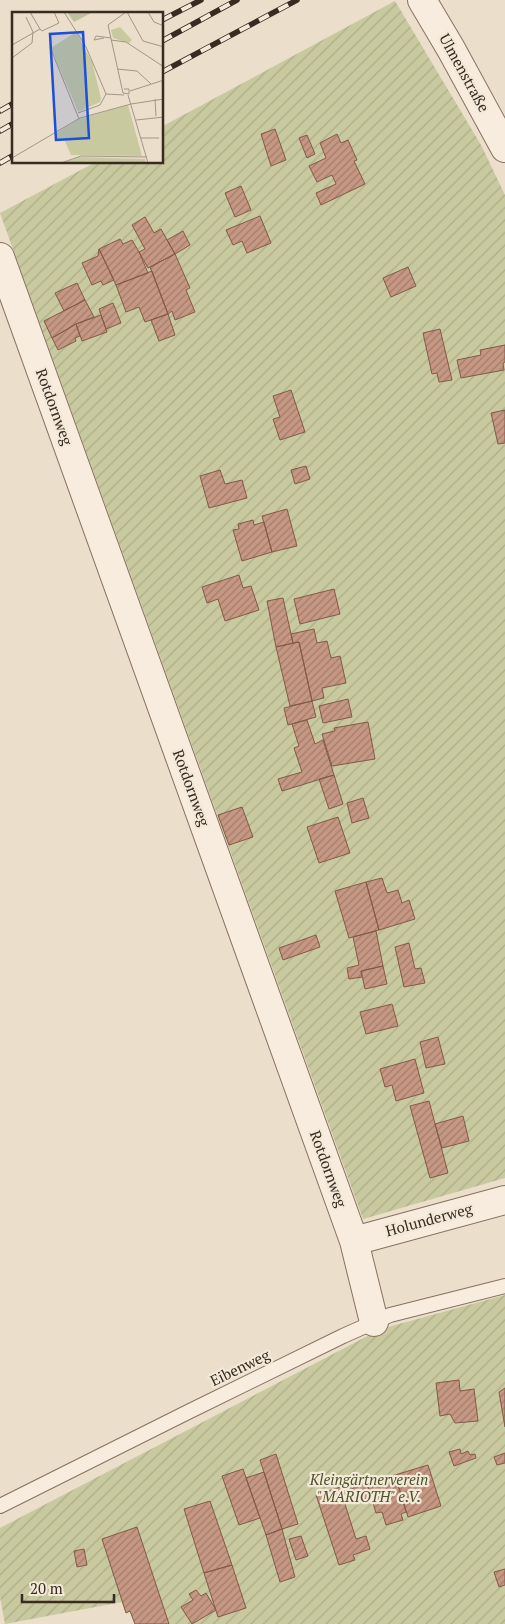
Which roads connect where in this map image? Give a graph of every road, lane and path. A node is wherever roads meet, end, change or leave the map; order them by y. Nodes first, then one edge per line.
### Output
1 (422, 0) edge
2 (505, 148) edge
3 (0, 257) edge
4 (505, 1200) edge
5 (354, 1241) junction
6 (505, 1286) edge
7 (374, 1322) junction
8 (0, 1506) edge

1 - 2 street, Ulmenstraße
3 - 5 street, Rotdornweg
4 - 5 street, Holunderweg
5 - 7 street, Rotdornweg
6 - 7 lane, Eibenweg
7 - 8 lane, Eibenweg

